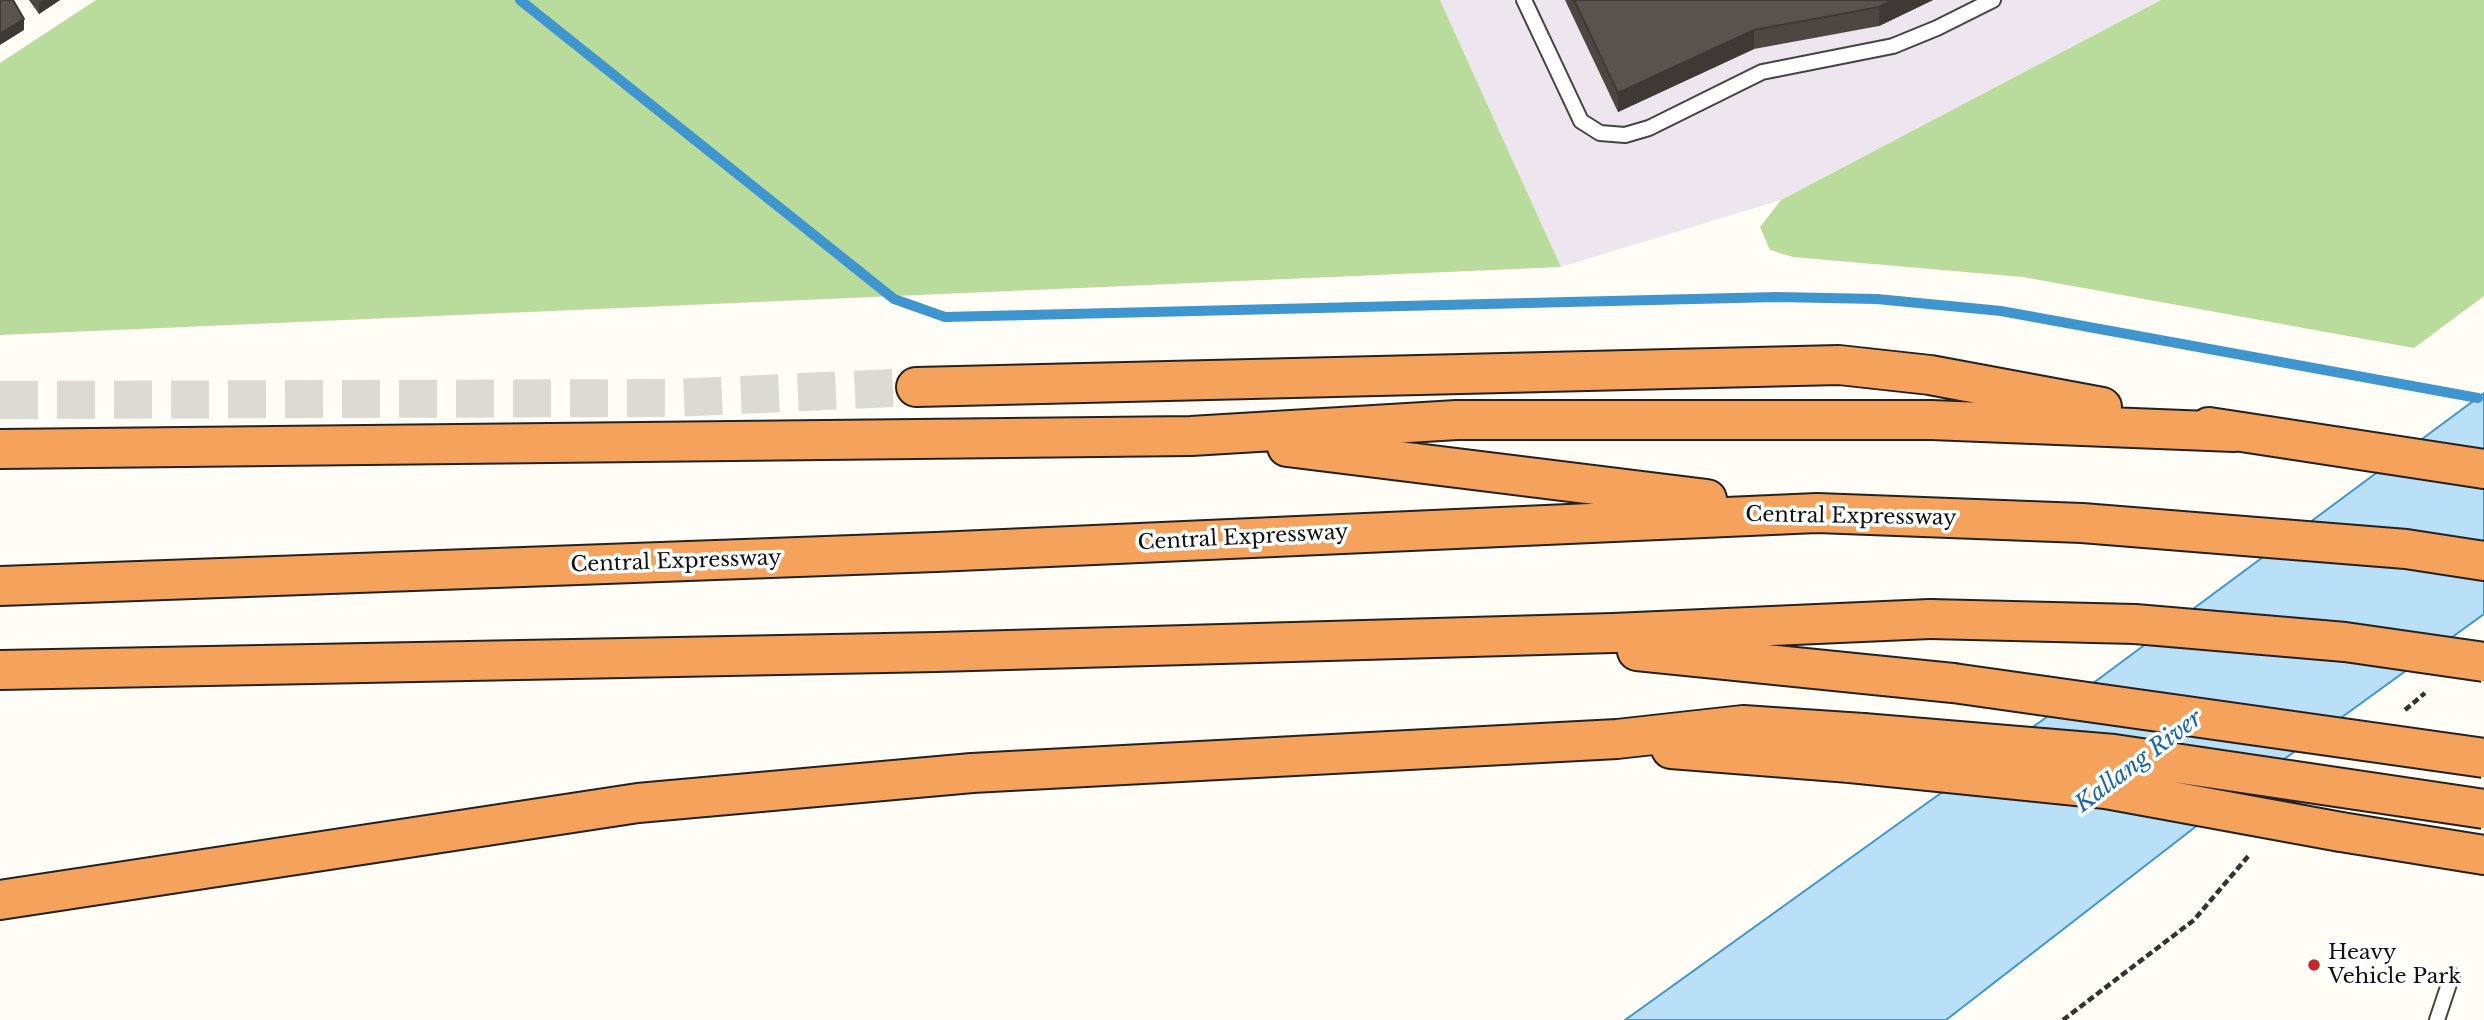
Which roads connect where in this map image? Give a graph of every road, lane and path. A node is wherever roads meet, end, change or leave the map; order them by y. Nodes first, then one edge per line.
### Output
1 (1524, 0) edge
2 (1993, 0) edge
3 (916, 387) tunnel mouth
4 (2234, 432) junction
5 (1191, 436) junction
6 (0, 449) edge
7 (2484, 469) edge
8 (1817, 513) junction
9 (2484, 561) edge
10 (0, 586) edge
11 (1489, 636) junction
12 (2484, 662) edge
13 (0, 670) edge
14 (1856, 748) junction
15 (2484, 758) edge
16 (2484, 809) edge
17 (2484, 855) edge
18 (0, 900) edge
19 (2194, 920) dead end
20 (2452, 975) dead end
21 (2063, 1020) edge
22 (2437, 1020) edge

1 - 2 lane
3 - 4 highway
4 - 5 highway
4 - 7 highway
5 - 6 highway
5 - 8 highway
8 - 9 highway, Central Expressway
8 - 10 highway, Central Expressway
11 - 12 highway, bridge
11 - 13 highway
11 - 15 highway, bridge
14 - 16 highway, bridge
14 - 17 highway, bridge
14 - 18 highway
19 - 21 path
20 - 22 lane

